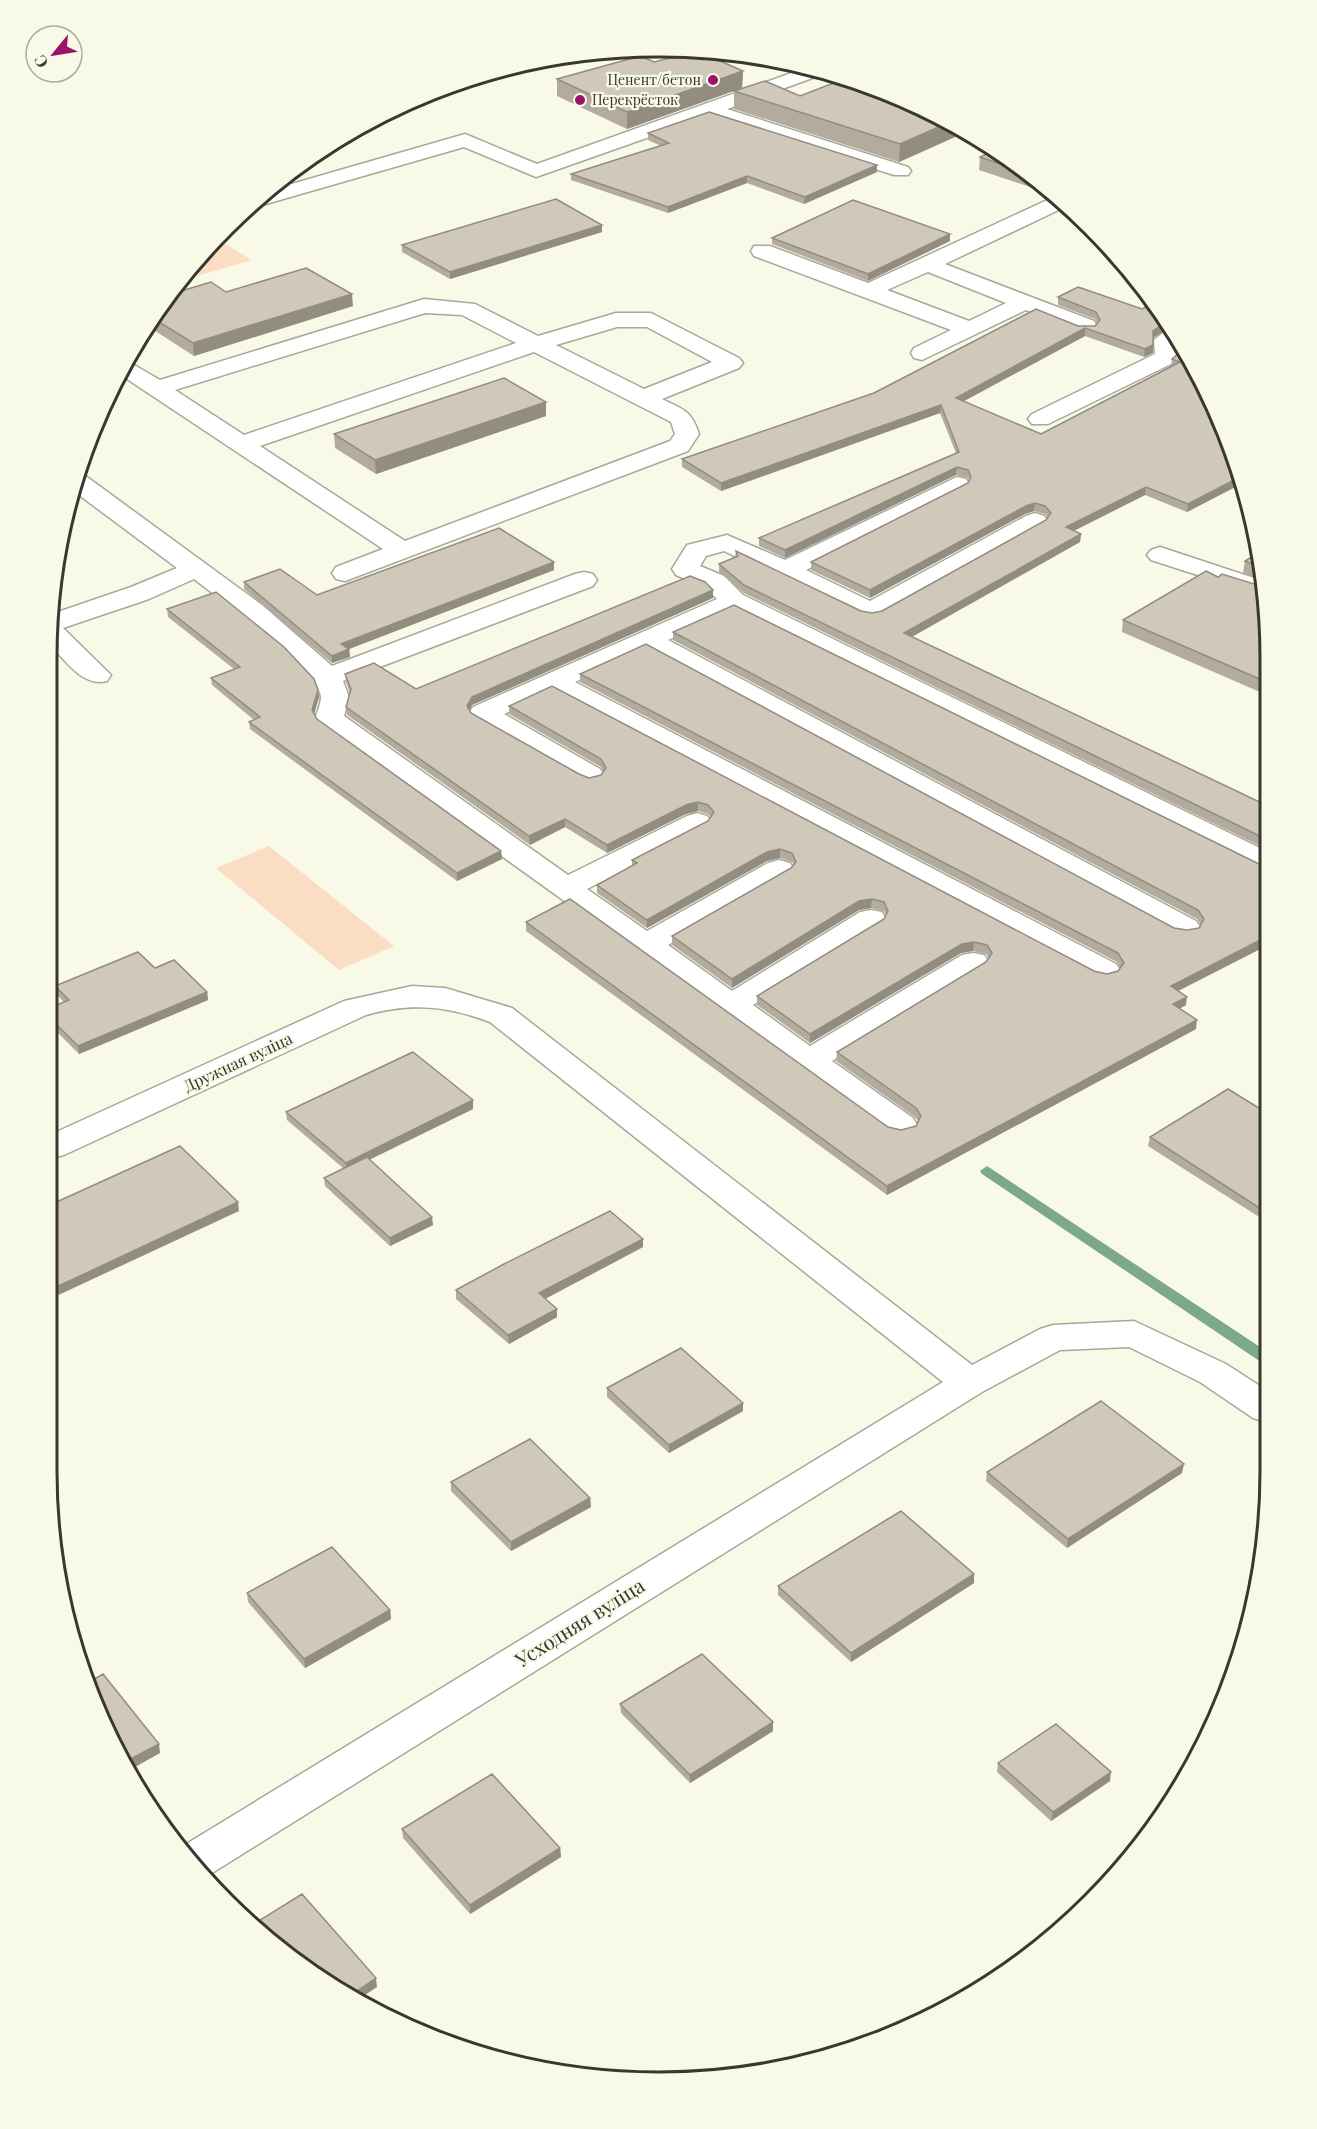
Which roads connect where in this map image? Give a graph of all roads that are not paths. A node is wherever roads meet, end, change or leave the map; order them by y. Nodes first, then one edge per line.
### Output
1 (804, 75) edge
2 (707, 109) junction
3 (901, 171) edge
4 (276, 194) edge
5 (1053, 205) edge
6 (762, 251) dead end
7 (927, 264) junction
8 (868, 291) junction
9 (1025, 302) junction
10 (1086, 326) edge
11 (970, 329) junction
12 (1168, 339) edge
13 (535, 344) junction
14 (922, 353) dead end
15 (131, 371) edge
16 (157, 388) junction
17 (643, 398) junction
18 (1040, 419) dead end
19 (242, 444) junction
20 (957, 484) dead end
21 (83, 485) edge
22 (1035, 521) dead end
23 (403, 551) junction
24 (1160, 555) dead end
25 (196, 569) junction
26 (786, 570) junction
27 (345, 573) dead end
28 (584, 580) dead end
29 (1256, 588) edge
30 (734, 601) junction
31 (58, 621) edge
32 (58, 637) edge
33 (648, 641) junction
34 (97, 675) dead end
35 (328, 677) junction
36 (551, 681) junction
37 (590, 775) edge
38 (697, 822) dead end
39 (1260, 860) edge
40 (779, 869) dead end
41 (566, 888) junction
42 (872, 918) dead end
43 (1185, 928) edge
44 (645, 945) junction
45 (973, 962) dead end
46 (1105, 972) edge
47 (731, 1005) junction
48 (809, 1061) junction
49 (901, 1126) dead end
50 (57, 1145) edge
51 (969, 1383) junction
52 (1260, 1405) edge
53 (199, 1858) edge

1 - 2 street
2 - 3 street
2 - 4 street
5 - 7 street
6 - 8 street
7 - 8 street
7 - 9 street
8 - 11 street
9 - 10 street
9 - 11 street
11 - 14 street
12 - 18 street
13 - 16 street
13 - 17 street
13 - 17 street
13 - 19 street
15 - 16 street
16 - 19 street
17 - 23 street
19 - 23 street
20 - 26 street
21 - 25 street
22 - 26 street
23 - 27 street
24 - 29 street
25 - 31 street
25 - 35 street
26 - 30 street
28 - 35 street
30 - 33 street
30 - 39 street
32 - 34 street
33 - 36 street
33 - 43 street
35 - 41 street
36 - 37 street
36 - 46 street
38 - 41 street
40 - 44 street
41 - 44 street
42 - 47 street
44 - 47 street
45 - 48 street
47 - 48 street
48 - 49 street
50 - 51 street, Дружная вуліца
51 - 52 street, Усходняя вуліца
51 - 53 street, Усходняя вуліца

